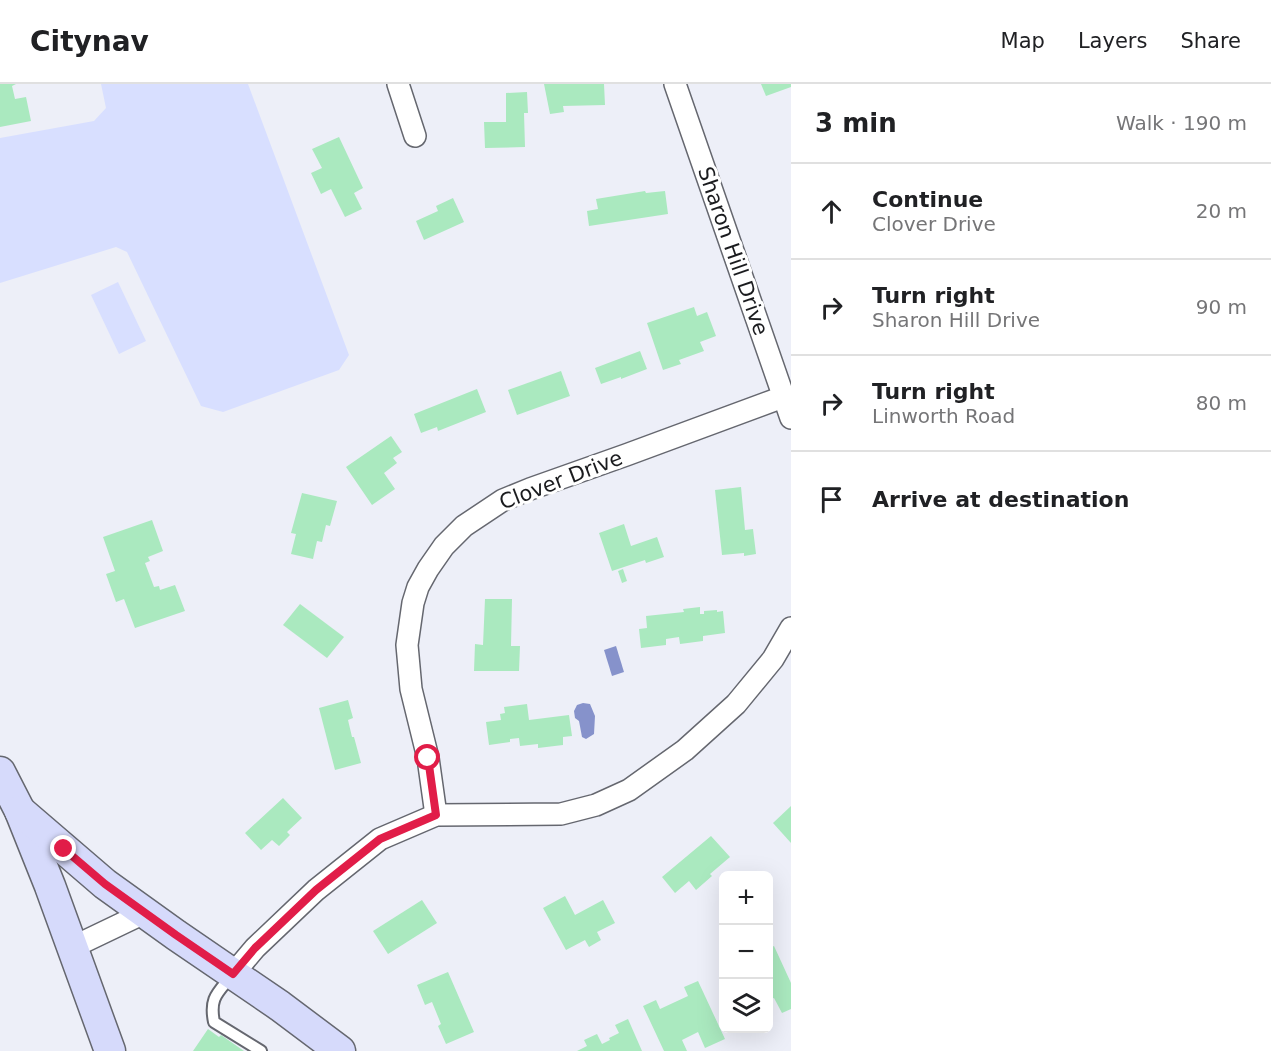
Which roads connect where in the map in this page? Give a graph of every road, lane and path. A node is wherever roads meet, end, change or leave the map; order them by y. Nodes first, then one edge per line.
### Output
1 (398, 84) edge
2 (675, 84) edge
3 (415, 136) dead end
4 (783, 397) junction
5 (791, 418) edge
6 (791, 628) edge
7 (0, 772) edge
8 (20, 811) junction
9 (436, 815) junction
10 (144, 913) junction
11 (73, 947) junction
12 (233, 974) junction
13 (325, 1044) edge
14 (110, 1051) edge
15 (261, 1051) edge

1 - 3 street
2 - 4 street, Sharon Hill Drive
4 - 5 street, Sharon Hill Drive
4 - 9 street, Clover Drive
6 - 9 street
7 - 8 main road
8 - 10 main road
8 - 11 main road
9 - 12 street
10 - 11 street
10 - 12 main road
11 - 14 main road
12 - 13 main road
12 - 15 lane

